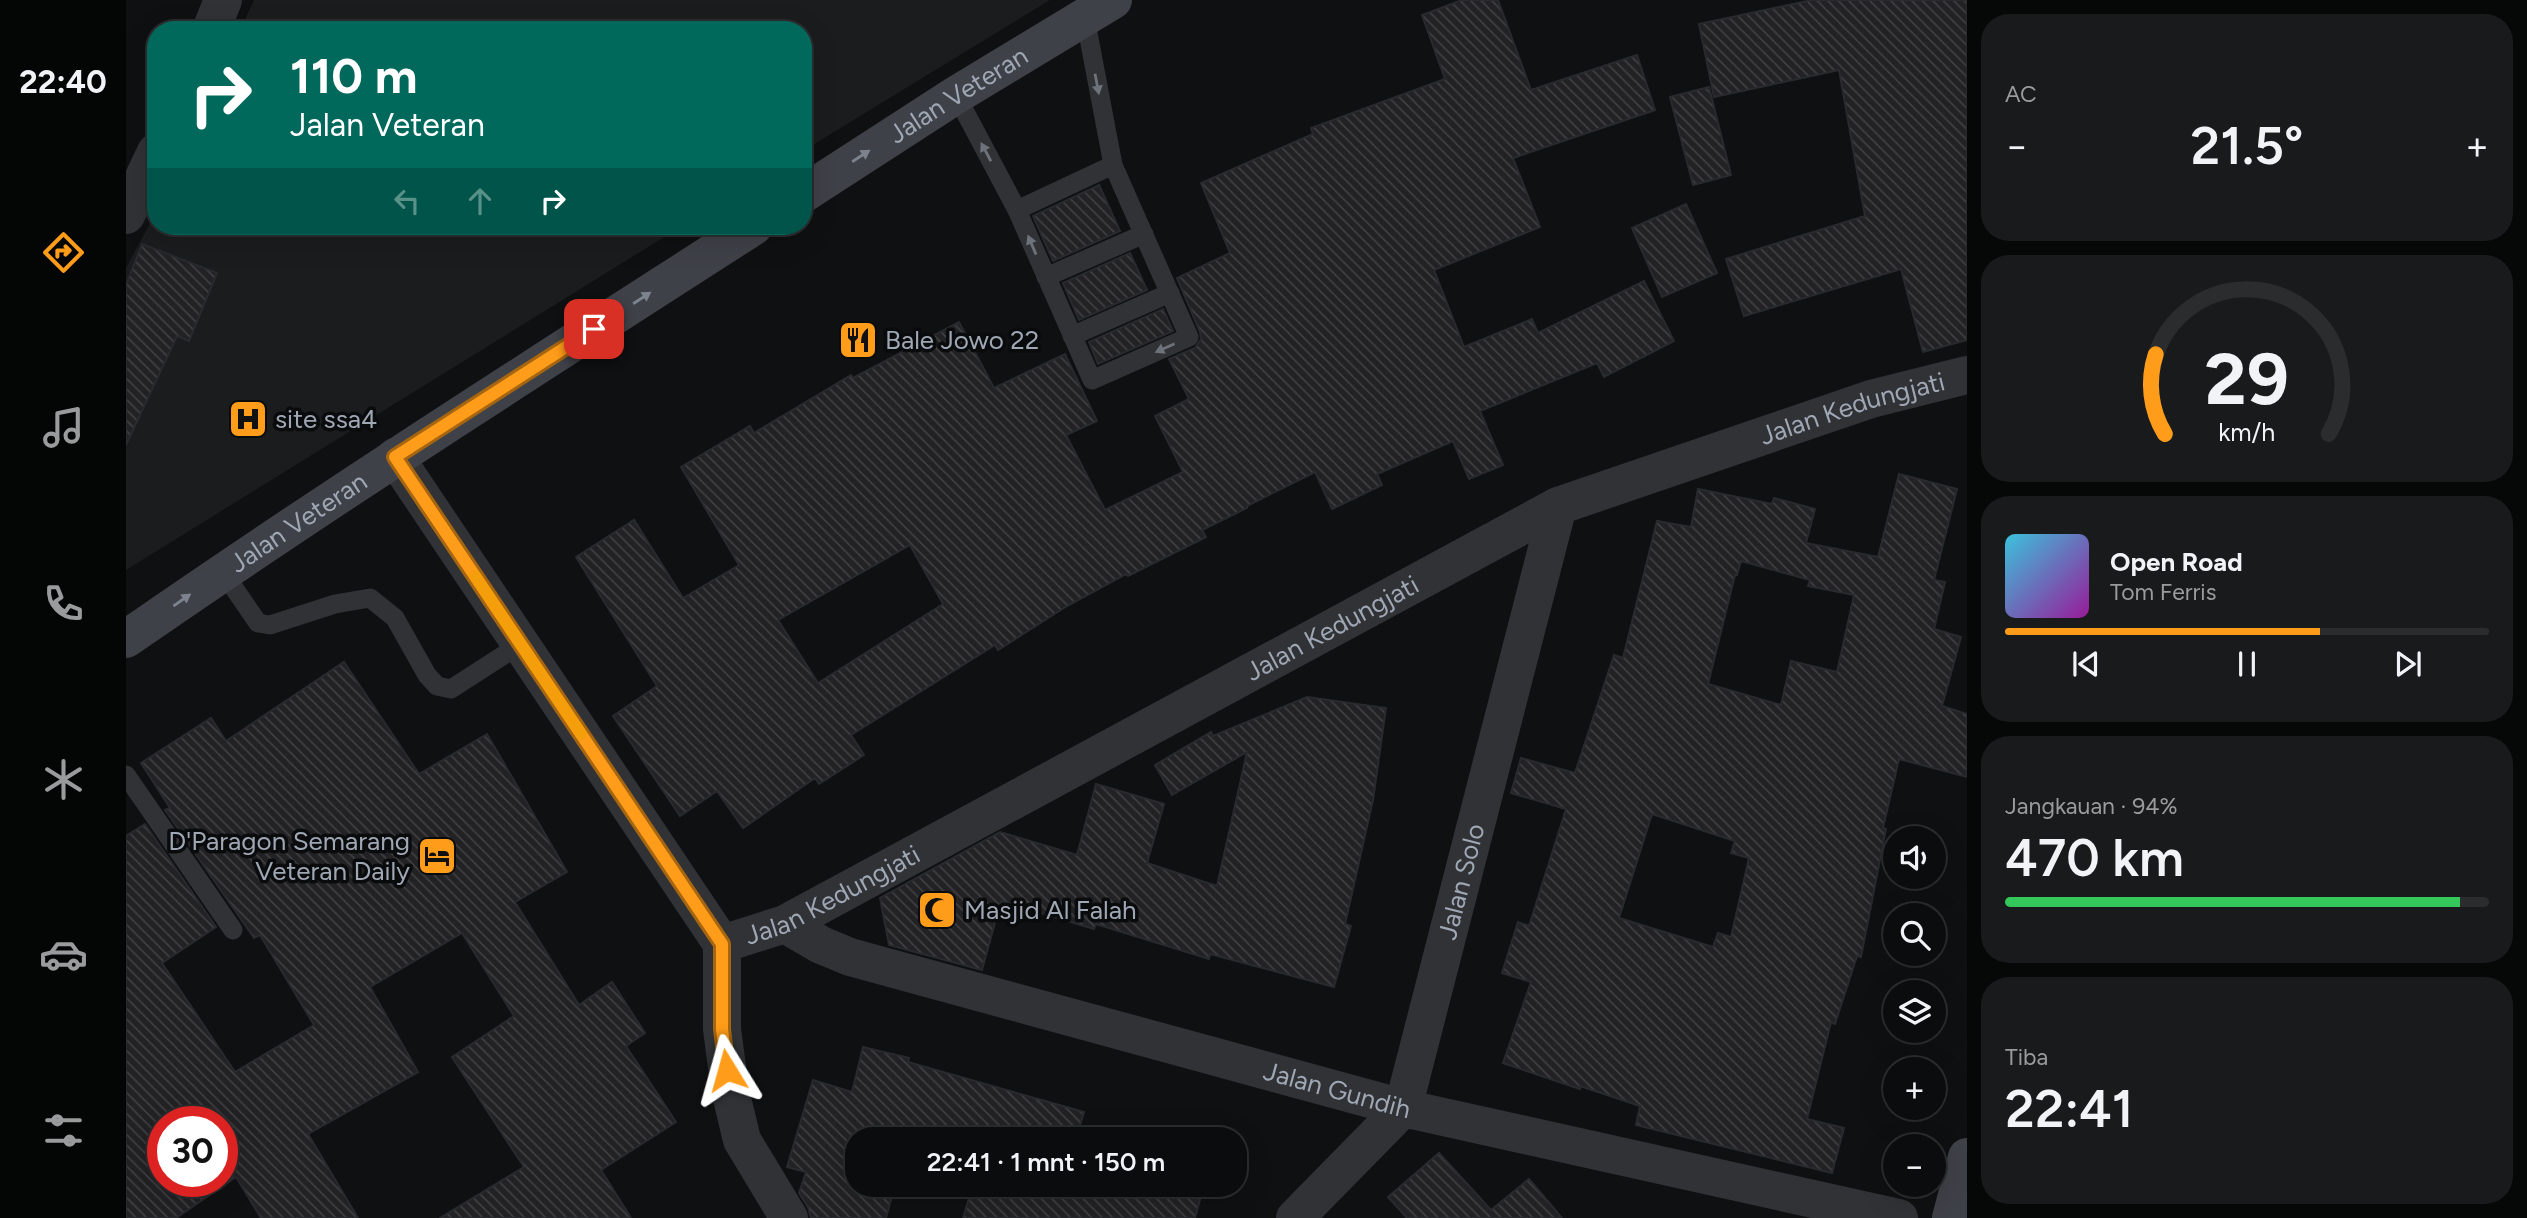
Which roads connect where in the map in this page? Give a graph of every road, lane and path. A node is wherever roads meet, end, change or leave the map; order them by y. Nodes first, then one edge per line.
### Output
1 (223, 0) edge
2 (1099, 9) edge
3 (215, 21) edge
4 (956, 95) junction
5 (1113, 165) junction
6 (147, 171) edge
7 (812, 188) edge
8 (1017, 210) junction
9 (126, 215) edge
10 (1144, 234) junction
11 (740, 235) edge
12 (1046, 277) junction
13 (1170, 293) junction
14 (1072, 336) junction
15 (1967, 374) edge
16 (395, 457) junction
17 (1558, 506) junction
18 (223, 572) junction
19 (126, 639) edge
20 (521, 644) junction
21 (126, 775) edge
22 (785, 924) junction
23 (233, 930) dead end
24 (722, 944) junction
25 (1403, 1108) junction
26 (1967, 1157) edge
27 (789, 1218) edge
28 (1295, 1218) edge
29 (1899, 1218) edge
30 (1951, 1218) edge

1 - 3 street
2 - 4 main road, Jalan Veteran
2 -> 5 lane
7 -> 4 main road, Jalan Veteran
8 -> 4 lane
5 - 8 lane
5 - 10 lane
6 - 9 street
12 -> 8 lane
10 - 12 lane
10 - 13 lane
16 -> 11 main road, Jalan Veteran
12 - 14 lane
13 - 14 lane
13 -> 14 lane
15 - 17 street, Jalan Kedungjati
16 - 18 main road, Jalan Veteran
16 - 20 street
17 - 22 street, Jalan Kedungjati
17 - 25 street, Jalan Solo
19 -> 18 main road, Jalan Veteran
18 - 20 lane
20 - 24 street
21 - 23 lane
22 - 24 street, Jalan Kedungjati
22 - 25 street, Jalan Gundih
24 - 27 street
25 - 28 street
25 - 29 street, Jalan Gundih
26 - 30 main road

